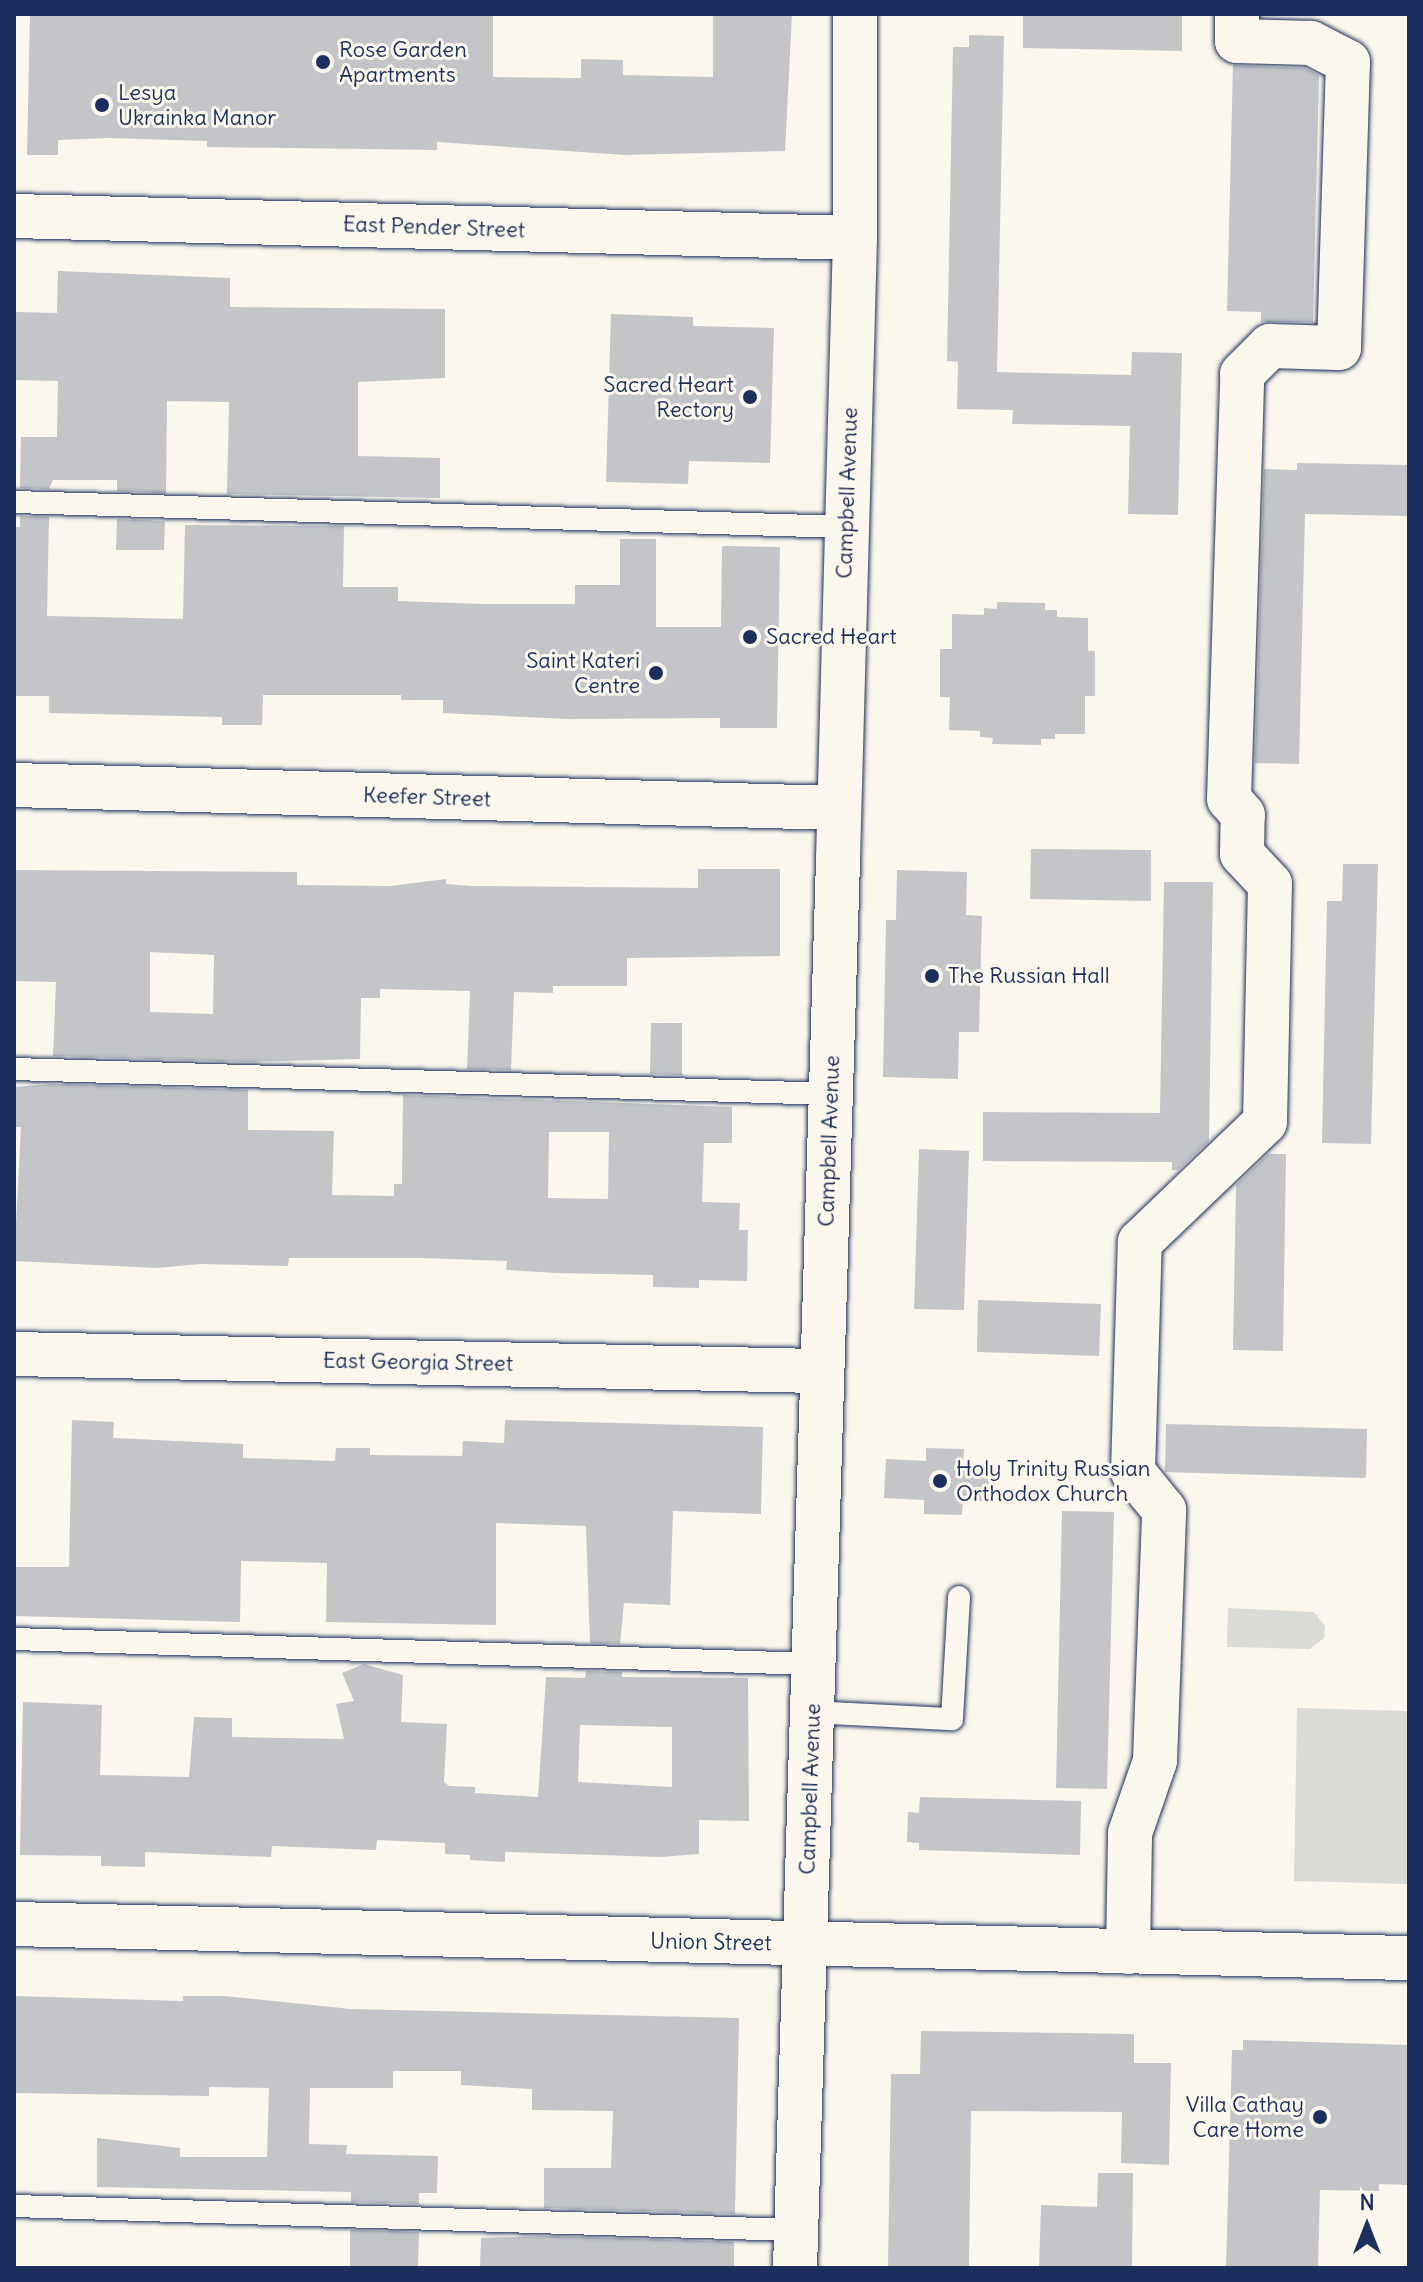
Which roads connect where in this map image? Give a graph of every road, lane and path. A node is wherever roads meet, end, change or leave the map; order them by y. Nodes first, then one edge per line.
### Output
1 (855, 14) edge
2 (1237, 14) edge
3 (14, 216) edge
4 (855, 238) junction
5 (14, 502) edge
6 (845, 527) junction
7 (14, 785) edge
8 (839, 808) junction
9 (14, 1069) edge
10 (831, 1094) junction
11 (14, 1354) edge
12 (822, 1371) junction
13 (959, 1597) dead end
14 (14, 1639) edge
15 (814, 1664) junction
16 (812, 1712) junction
17 (14, 1924) edge
18 (803, 1945) junction
19 (1128, 1952) junction
20 (1409, 1958) edge
21 (14, 2206) edge
22 (796, 2249) edge

1 - 4 street, Campbell Avenue
2 - 19 street
3 - 4 street, East Pender Street
4 - 6 street, Campbell Avenue
5 - 6 lane
6 - 8 street, Campbell Avenue
7 - 8 street, Keefer Street
8 - 10 street, Campbell Avenue
9 - 10 lane
10 - 12 street, Campbell Avenue
11 - 12 street, East Georgia Street
12 - 15 street, Campbell Avenue
13 - 16 lane
14 - 15 lane
15 - 16 street, Campbell Avenue
16 - 18 street, Campbell Avenue
17 - 18 street, Union Street
18 - 19 street, Union Street
18 - 22 street, Campbell Avenue
19 - 20 street, Union Street
21 - 22 lane

